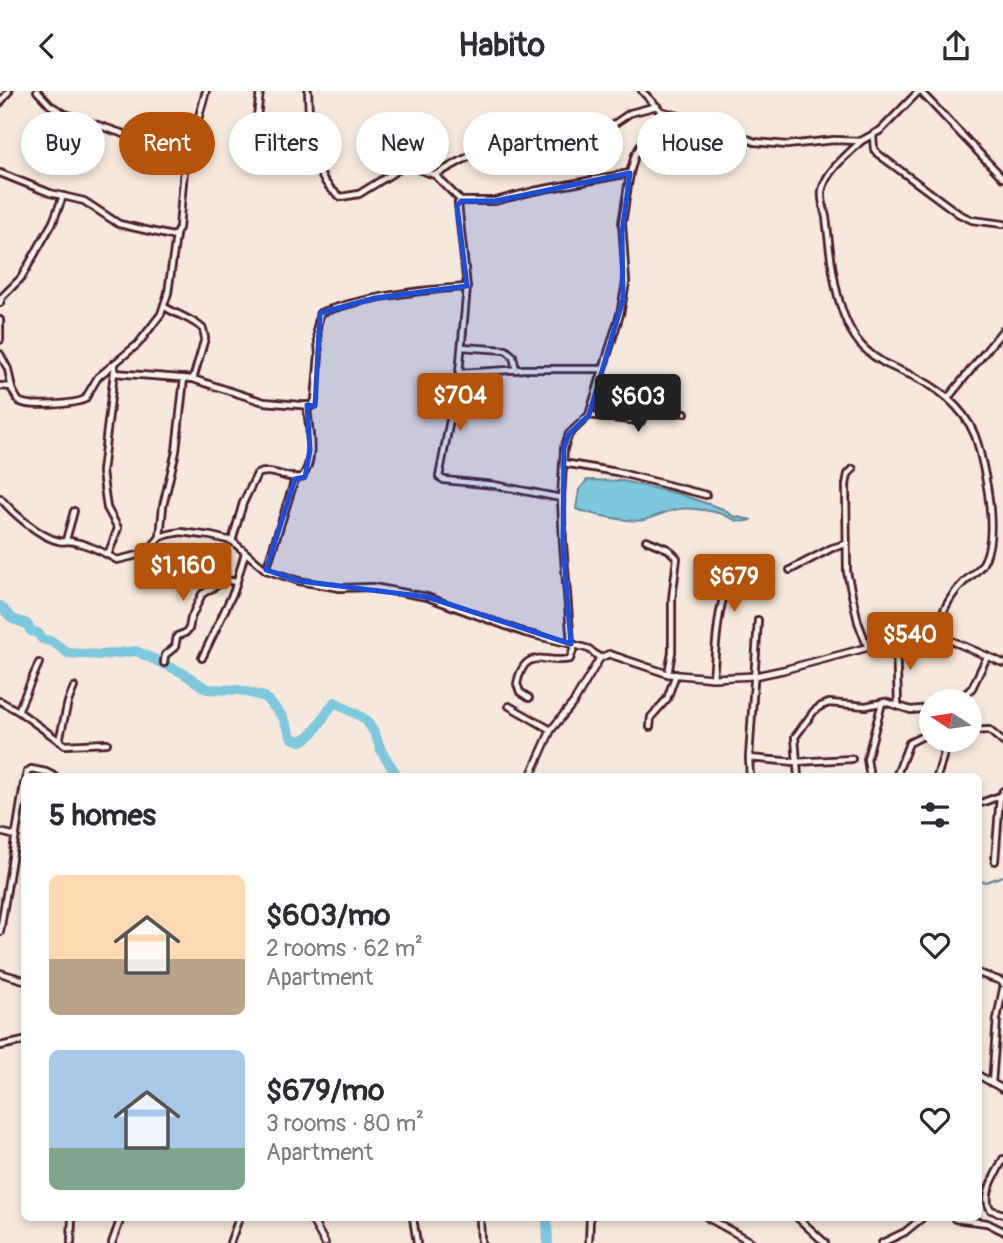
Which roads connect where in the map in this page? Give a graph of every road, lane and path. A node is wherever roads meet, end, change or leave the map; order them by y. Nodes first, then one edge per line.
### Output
1 (9, 91) edge
2 (37, 91) edge
3 (206, 91) edge
4 (260, 91) edge
5 (307, 91) edge
6 (642, 91) edge
7 (919, 91) edge
8 (0, 103) edge
9 (659, 109) junction
10 (201, 112) edge
11 (258, 112) edge
12 (119, 132) edge
13 (873, 136) junction
14 (861, 141) junction
15 (449, 167) edge
16 (0, 173) edge
17 (630, 173) junction
18 (184, 175) edge
19 (390, 175) edge
20 (435, 175) edge
21 (1003, 178) edge
22 (63, 196) junction
23 (461, 201) junction
24 (1003, 224) edge
25 (176, 234) junction
26 (467, 286) junction
27 (0, 303) edge
28 (164, 307) junction
29 (0, 320) edge
30 (1003, 331) edge
31 (0, 340) edge
32 (462, 347) junction
33 (0, 354) edge
34 (115, 364) junction
35 (602, 369) junction
36 (516, 370) junction
37 (114, 373) junction
38 (459, 373) junction
39 (184, 377) junction
40 (193, 379) junction
41 (0, 386) edge
42 (12, 389) junction
43 (948, 398) junction
44 (307, 405) junction
45 (685, 412) dead end
46 (589, 415) junction
47 (563, 463) junction
48 (853, 469) dead end
49 (295, 479) junction
50 (706, 495) dead end
51 (0, 498) edge
52 (561, 498) junction
53 (74, 510) dead end
54 (160, 537) junction
55 (66, 540) junction
56 (646, 540) dead end
57 (232, 541) junction
58 (846, 544) junction
59 (245, 553) junction
60 (108, 555) junction
61 (768, 561) dead end
62 (266, 571) junction
63 (790, 571) dead end
64 (236, 582) junction
65 (758, 620) dead end
66 (936, 634) junction
67 (896, 640) junction
68 (573, 645) junction
69 (867, 648) junction
70 (988, 657) junction
71 (202, 658) dead end
72 (600, 658) junction
73 (39, 663) dead end
74 (164, 663) dead end
75 (1003, 663) edge
76 (668, 674) junction
77 (676, 674) junction
78 (755, 676) junction
79 (713, 678) junction
80 (74, 687) dead end
81 (971, 689) edge
82 (529, 698) dead end
83 (0, 701) edge
84 (882, 703) junction
85 (898, 705) junction
86 (509, 706) dead end
87 (919, 709) edge
88 (18, 711) junction
89 (650, 727) dead end
90 (551, 730) junction
91 (982, 730) edge
92 (1002, 737) edge
93 (919, 738) edge
94 (59, 741) junction
95 (107, 743) dead end
96 (944, 753) edge
97 (749, 758) junction
98 (852, 759) dead end
99 (795, 762) junction
100 (27, 773) edge
101 (48, 773) edge
102 (532, 773) edge
103 (750, 773) edge
104 (797, 773) edge
105 (870, 773) edge
106 (898, 773) edge
107 (938, 773) edge
108 (1002, 795) edge
109 (982, 802) edge
110 (21, 811) edge
111 (0, 832) edge
112 (18, 838) junction
113 (995, 861) dead end
114 (0, 932) edge
115 (0, 973) edge
116 (982, 975) edge
117 (21, 979) edge
118 (1003, 984) edge
119 (1003, 989) edge
120 (21, 1042) edge
121 (0, 1047) edge
122 (982, 1077) edge
123 (992, 1083) junction
124 (1003, 1089) edge
125 (1003, 1159) edge
126 (1003, 1215) edge
127 (72, 1221) edge
128 (120, 1221) edge
129 (238, 1221) edge
130 (313, 1221) edge
131 (413, 1221) edge
132 (480, 1221) edge
133 (590, 1221) edge
134 (713, 1221) edge
135 (801, 1221) edge
136 (918, 1221) edge
137 (971, 1221) edge
138 (1003, 1231) edge
139 (71, 1243) edge
140 (112, 1243) edge
141 (230, 1243) edge
142 (325, 1243) edge
143 (417, 1243) edge
144 (481, 1243) edge
145 (589, 1243) edge
146 (753, 1243) edge
147 (825, 1243) edge
148 (882, 1243) edge

1 - 8 street
2 - 12 street
3 - 10 street
4 - 11 street
5 - 19 street
6 - 9 street
7 - 13 street
7 - 21 street
9 - 14 street
9 - 15 street
9 - 17 street
13 - 14 street
13 - 24 street
14 - 43 street
16 - 22 street
17 - 23 street
17 - 35 street
18 - 25 street
20 - 23 street
22 - 25 street
22 - 27 street
23 - 26 street
25 - 28 street
26 - 32 street
26 - 44 street
28 - 34 street
28 - 40 street
29 - 31 street
30 - 43 street
32 - 36 street
32 - 38 street
33 - 42 street
34 - 37 street
34 - 42 street
35 - 36 street
35 - 46 street
36 - 38 street
37 - 39 street
37 - 60 street
38 - 52 street
39 - 40 street
39 - 54 street
40 - 44 street
41 - 42 street
43 - 66 street
44 - 49 street
45 - 46 street
46 - 47 street
47 - 50 street
47 - 52 street
48 - 58 street
49 - 57 street
49 - 62 street
51 - 55 street
52 - 68 street
53 - 55 street
54 - 57 street
54 - 60 street
55 - 60 street
56 - 76 street
57 - 59 street
58 - 63 street
58 - 69 street
59 - 62 street
59 - 64 street
61 - 79 street
62 - 68 street
64 - 71 street
64 - 74 street
65 - 78 street
66 - 67 street
66 - 70 street
67 - 69 street
67 - 85 street
68 - 72 street
68 - 82 street
69 - 78 street
70 - 75 street
70 - 81 street
72 - 76 street
72 - 90 street
73 - 88 street
76 - 77 street
77 - 79 street
77 - 89 street
78 - 79 street
78 - 97 street
80 - 94 street
83 - 88 street
84 - 85 street
84 - 99 street
84 - 105 street
85 - 87 street
86 - 90 street
88 - 94 street
90 - 102 street
91 - 92 street
93 - 106 street
94 - 95 street
96 - 107 street
97 - 99 street
97 - 103 street
98 - 99 street
99 - 104 street
100 - 101 street
108 - 109 street
108 - 113 street
110 - 112 street
111 - 112 street
112 - 114 street
115 - 117 street
116 - 118 street
119 - 123 street
120 - 121 street
122 - 123 street
123 - 124 street
125 - 126 street
127 - 139 street
128 - 140 street
129 - 141 street
130 - 142 street
131 - 143 street
132 - 144 street
133 - 145 street
134 - 146 street
135 - 147 street
136 - 148 street
137 - 138 street

